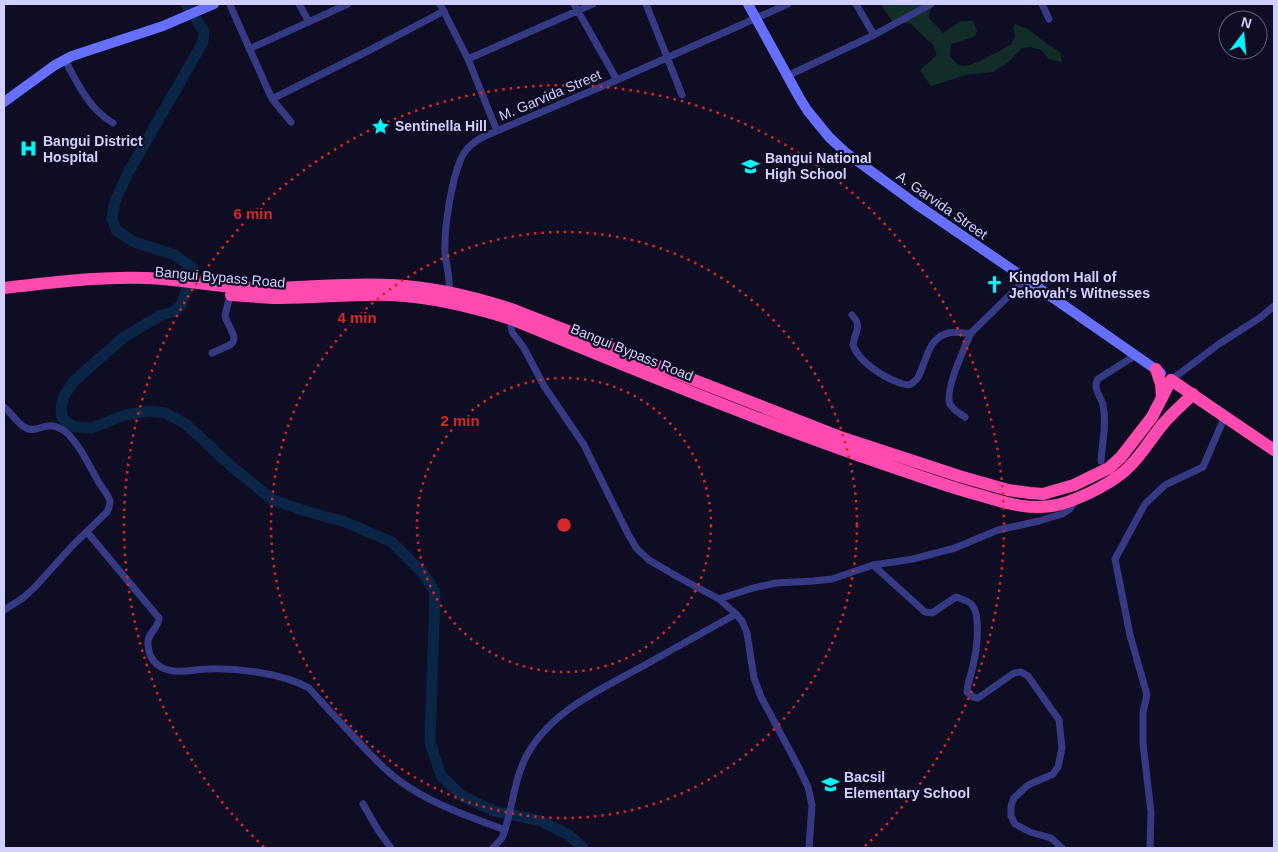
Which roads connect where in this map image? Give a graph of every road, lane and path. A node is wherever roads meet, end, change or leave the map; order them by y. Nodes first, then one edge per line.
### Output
1 (299, 4) edge
2 (348, 4) edge
3 (593, 4) edge
4 (646, 4) edge
5 (748, 4) edge
6 (788, 4) edge
7 (856, 4) edge
8 (931, 4) edge
9 (1042, 4) edge
10 (212, 5) edge
11 (230, 5) dead end
12 (442, 7) edge
13 (576, 7) edge
14 (756, 18) junction
15 (1049, 19) dead end
16 (308, 22) junction
17 (874, 35) junction
18 (249, 49) junction
19 (668, 57) junction
20 (468, 59) junction
21 (64, 60) junction
22 (787, 76) junction
23 (617, 80) junction
24 (682, 95) dead end
25 (272, 99) junction
26 (4, 102) edge
27 (291, 122) dead end
28 (113, 123) dead end
29 (497, 131) junction
30 (1026, 279) junction
31 (171, 284) junction
32 (4, 288) edge
33 (231, 291) junction
34 (4, 295) edge
35 (448, 298) junction
36 (1274, 306) edge
37 (513, 314) junction
38 (852, 315) dead end
39 (971, 333) junction
40 (212, 353) dead end
41 (1136, 355) junction
42 (1156, 369) junction
43 (1171, 380) junction
44 (1193, 394) junction
45 (1162, 399) junction
46 (4, 407) edge
47 (1176, 410) junction
48 (1220, 412) junction
49 (964, 417) dead end
50 (1143, 439) junction
51 (1274, 450) edge
52 (1101, 461) dead end
53 (1076, 499) junction
54 (87, 532) junction
55 (872, 565) junction
56 (719, 599) junction
57 (4, 610) edge
58 (736, 614) junction
59 (363, 804) dead end
60 (506, 828) junction
61 (391, 848) edge
62 (492, 848) edge
63 (809, 848) edge
64 (1062, 848) edge
65 (1150, 848) edge

1 - 16 street
2 - 16 street
3 - 13 street
4 - 19 street
5 - 14 main road, A. Garvida Street
6 - 14 street, M. Garvida Street
7 - 17 street
8 - 17 street
9 - 15 street
10 - 21 main road
11 - 18 street
12 - 20 street
12 - 25 street
13 - 20 street
13 - 23 street
14 - 19 street, M. Garvida Street
14 - 22 main road, A. Garvida Street
16 - 18 street
17 - 22 street
18 - 25 street
19 - 23 street, M. Garvida Street
19 - 24 street
20 - 29 street
21 - 26 main road
21 - 28 street
22 - 30 main road, A. Garvida Street
23 - 29 street, M. Garvida Street
25 - 27 street
29 - 35 street, M. Garvida Street
30 - 39 street
30 - 41 main road, A. Garvida Street
31 - 32 highway, Bangui Bypass Road
31 - 33 highway, Bangui Bypass Road
31 - 34 highway, Bangui Bypass Road
33 - 35 highway, Bangui Bypass Road
33 - 40 street
35 - 37 highway, Bangui Bypass Road
36 - 43 street
37 - 50 highway, Bangui Bypass Road
37 - 53 highway, Bangui Bypass Road
37 - 56 street
38 - 39 street
39 - 49 street
41 - 42 main road, A. Garvida Street
41 - 52 street
42 - 43 main road, A. Garvida Street
42 - 45 highway
43 - 44 highway
43 - 45 highway, Bangui Bypass Road
44 - 47 highway, Bangui Bypass Road
44 - 48 highway
45 - 50 highway, Bangui Bypass Road
46 - 54 street
47 - 48 highway
47 - 50 highway, Bangui Bypass Road
48 - 51 highway
48 - 65 street
50 - 53 highway, Bangui Bypass Road
53 - 55 street
54 - 57 street
54 - 60 street
55 - 56 street
55 - 64 street
56 - 58 street
58 - 60 street
58 - 63 street
59 - 61 street
60 - 62 street

